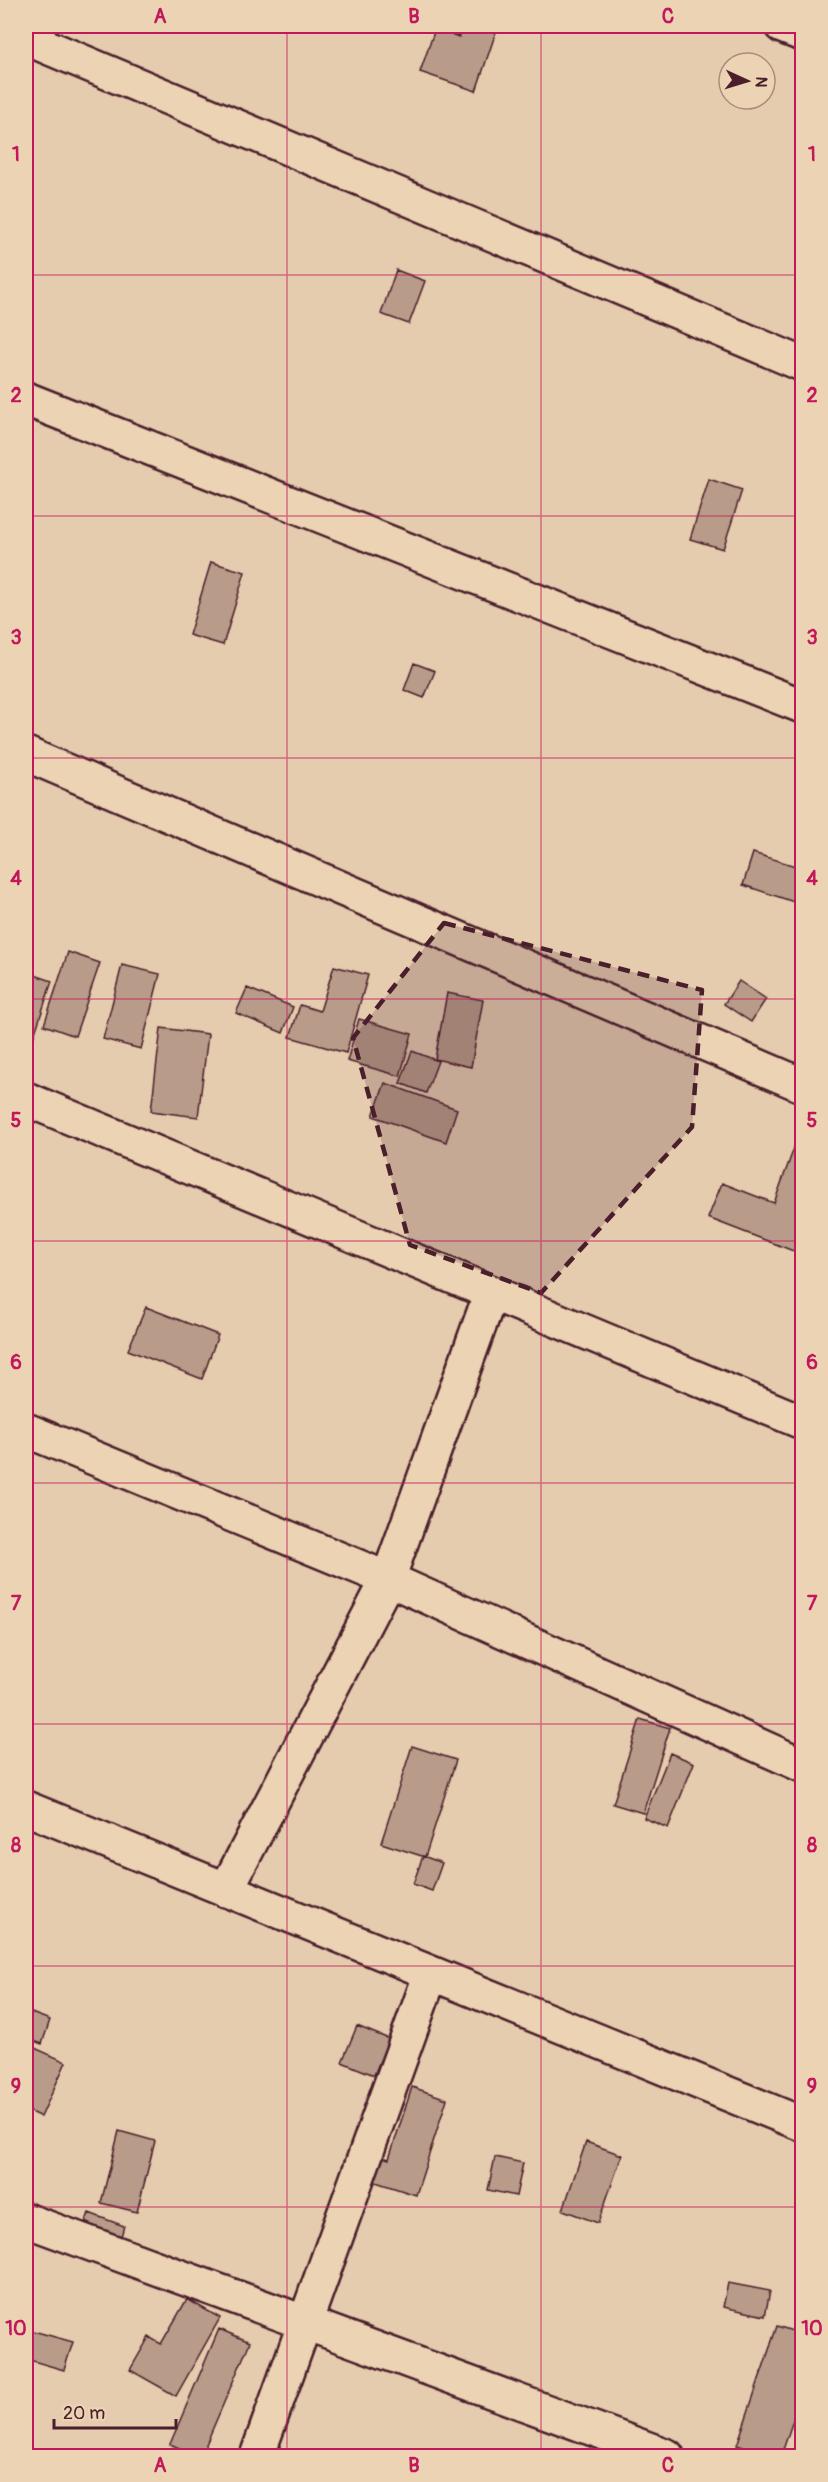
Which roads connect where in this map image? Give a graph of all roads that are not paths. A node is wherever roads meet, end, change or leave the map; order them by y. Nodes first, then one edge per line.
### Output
1 (782, 26) edge
2 (802, 34) edge
3 (26, 38) edge
4 (802, 364) edge
5 (26, 399) edge
6 (802, 706) edge
7 (26, 754) edge
8 (802, 1084) edge
9 (26, 1099) edge
10 (491, 1293) junction
11 (802, 1422) edge
12 (26, 1430) edge
13 (388, 1579) junction
14 (802, 1765) edge
15 (26, 1808) edge
16 (226, 1890) junction
17 (431, 1973) junction
18 (802, 2124) edge
19 (26, 2220) edge
20 (305, 2321) junction
21 (257, 2457) edge
22 (667, 2457) edge

1 - 2 street
3 - 4 street
5 - 6 street
7 - 8 street
9 - 10 street
10 - 11 street
10 - 13 street
12 - 13 street
13 - 14 street
13 - 16 street
15 - 16 street
16 - 17 street
17 - 18 street
17 - 20 street
19 - 20 street
20 - 21 street
20 - 22 street

